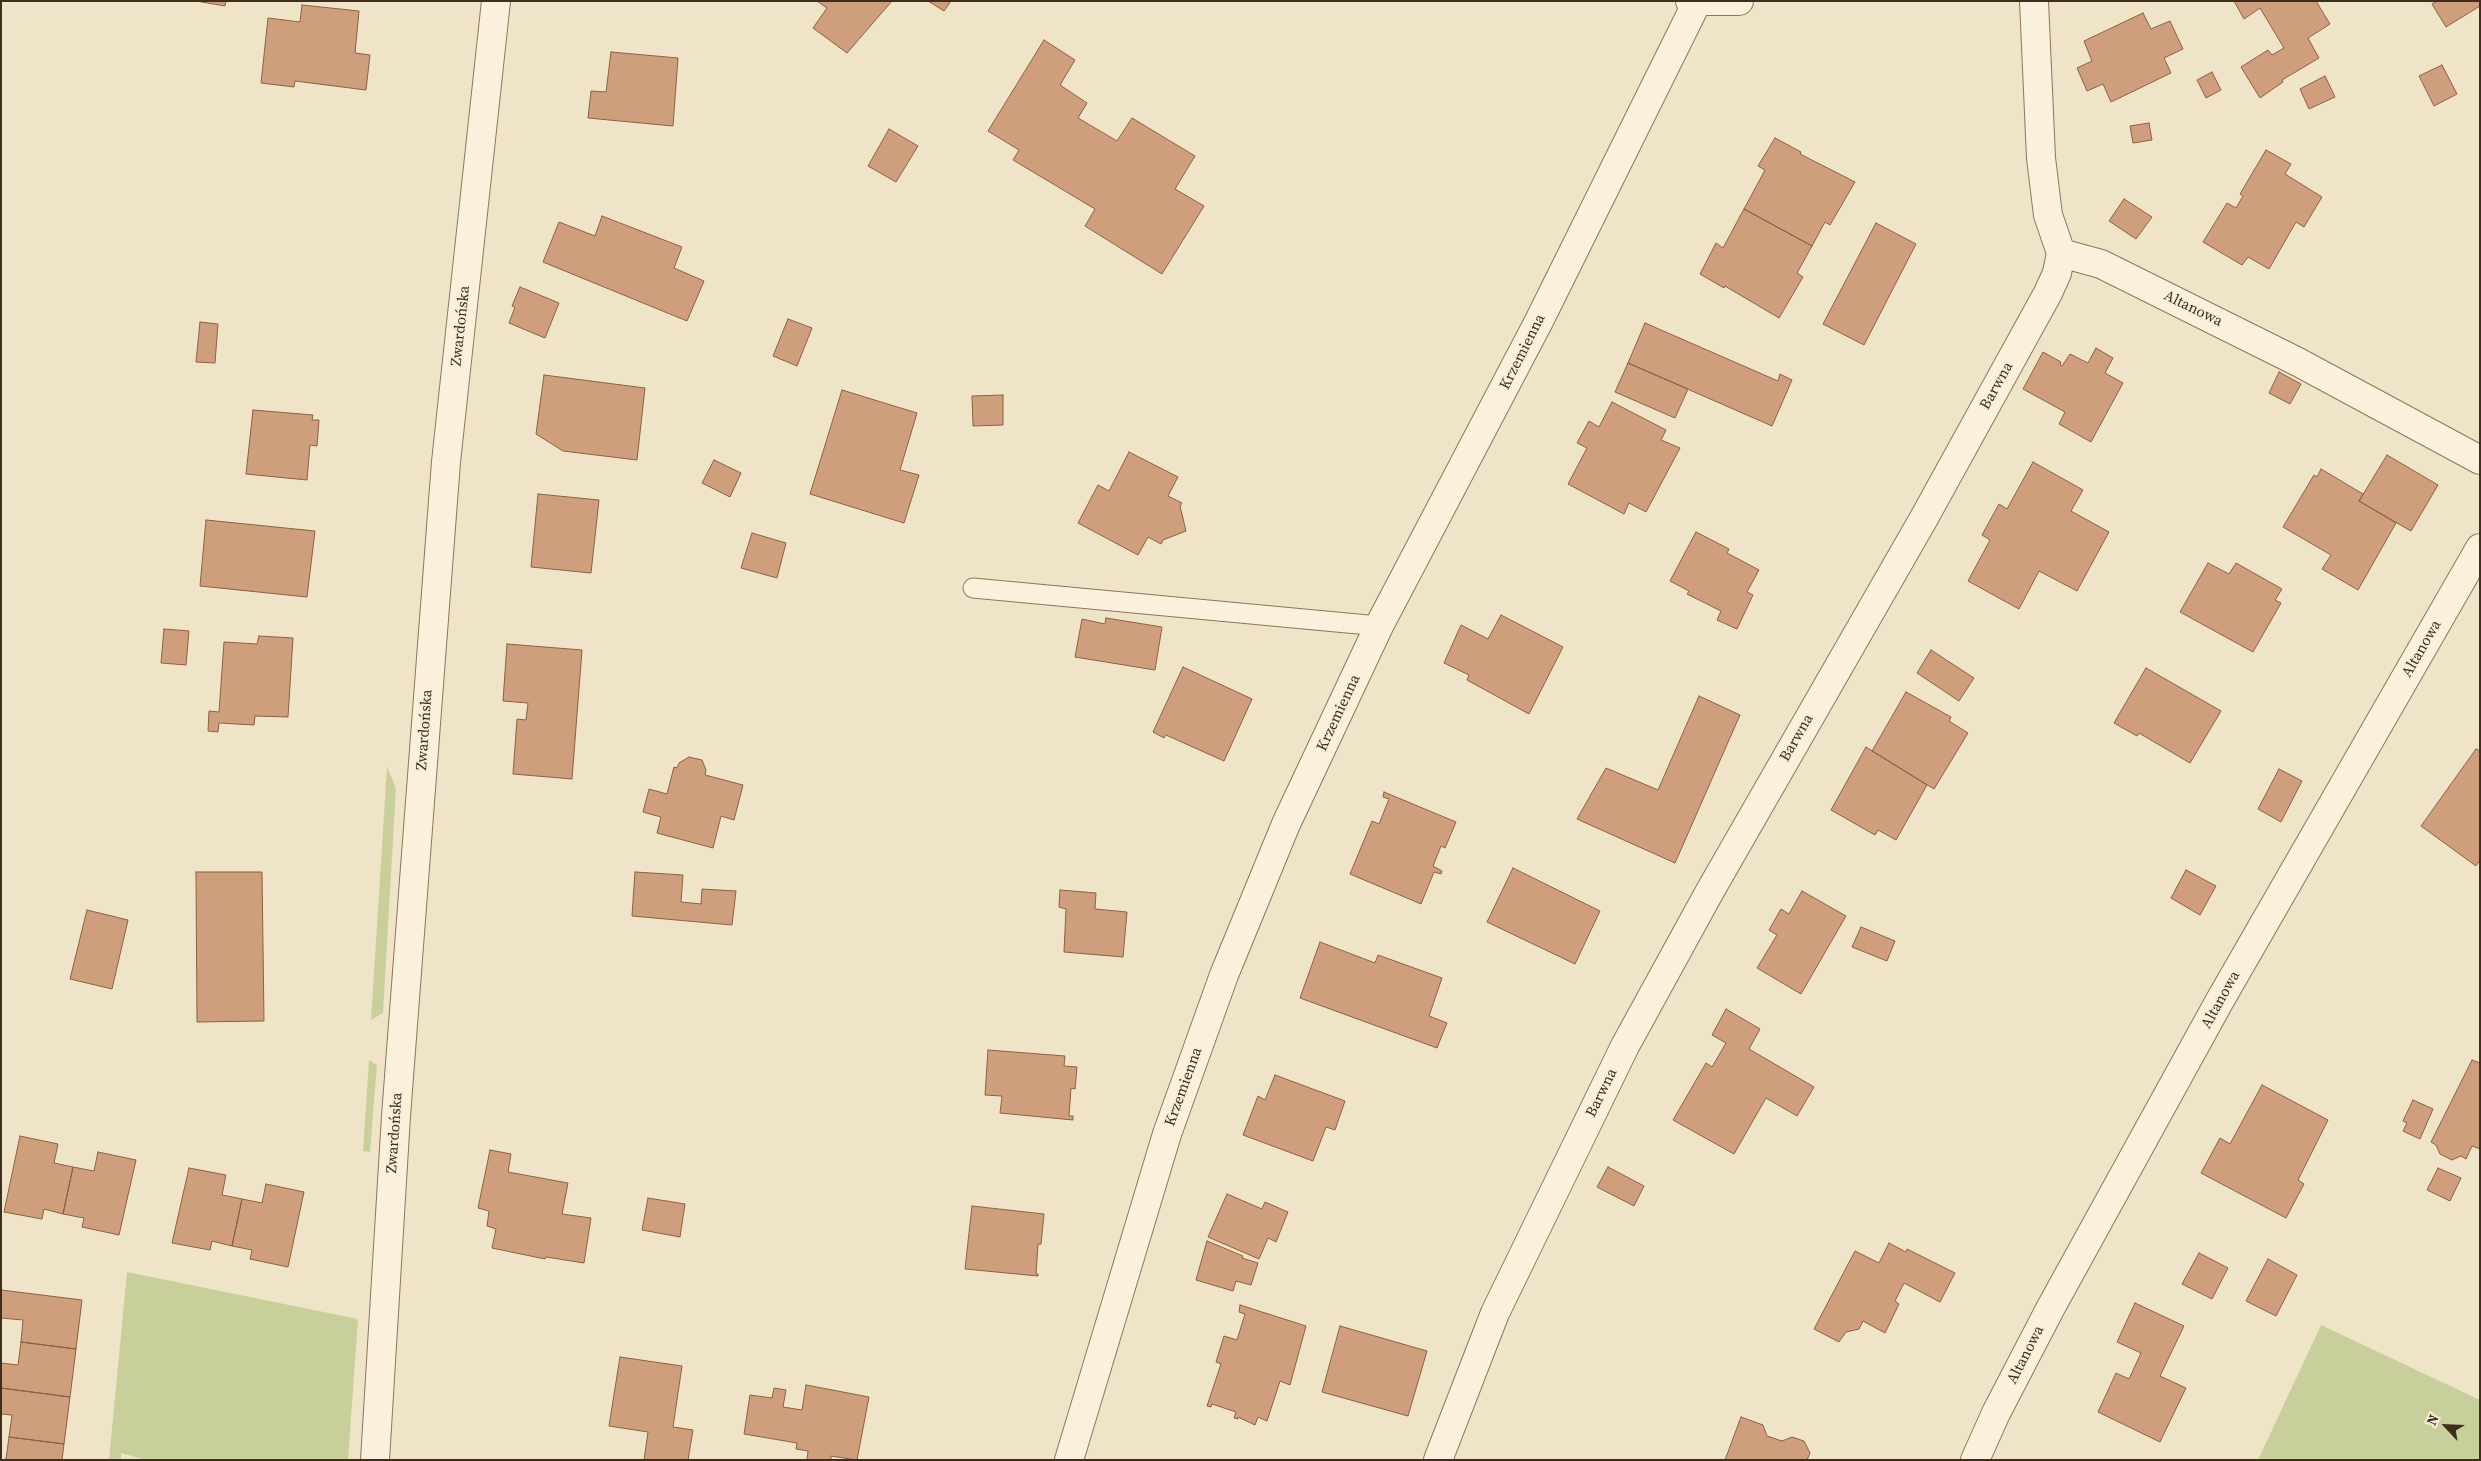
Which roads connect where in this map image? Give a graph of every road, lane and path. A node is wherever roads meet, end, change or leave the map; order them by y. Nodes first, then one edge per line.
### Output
1 (496, 1) edge
2 (1739, 1) edge
3 (2034, 1) edge
4 (1693, 2) edge
5 (2061, 253) junction
6 (2480, 460) edge
7 (2480, 548) edge
8 (973, 588) dead end
9 (1379, 626) junction
10 (375, 1460) edge
11 (1068, 1460) edge
12 (1438, 1460) edge
13 (1975, 1460) edge

1 - 10 street, Zwardońska
2 - 4 street
3 - 5 street
4 - 9 street, Krzemienna
5 - 6 street, Altanowa
5 - 12 street, Barwna
7 - 13 street, Altanowa
8 - 9 lane
9 - 11 street, Krzemienna

